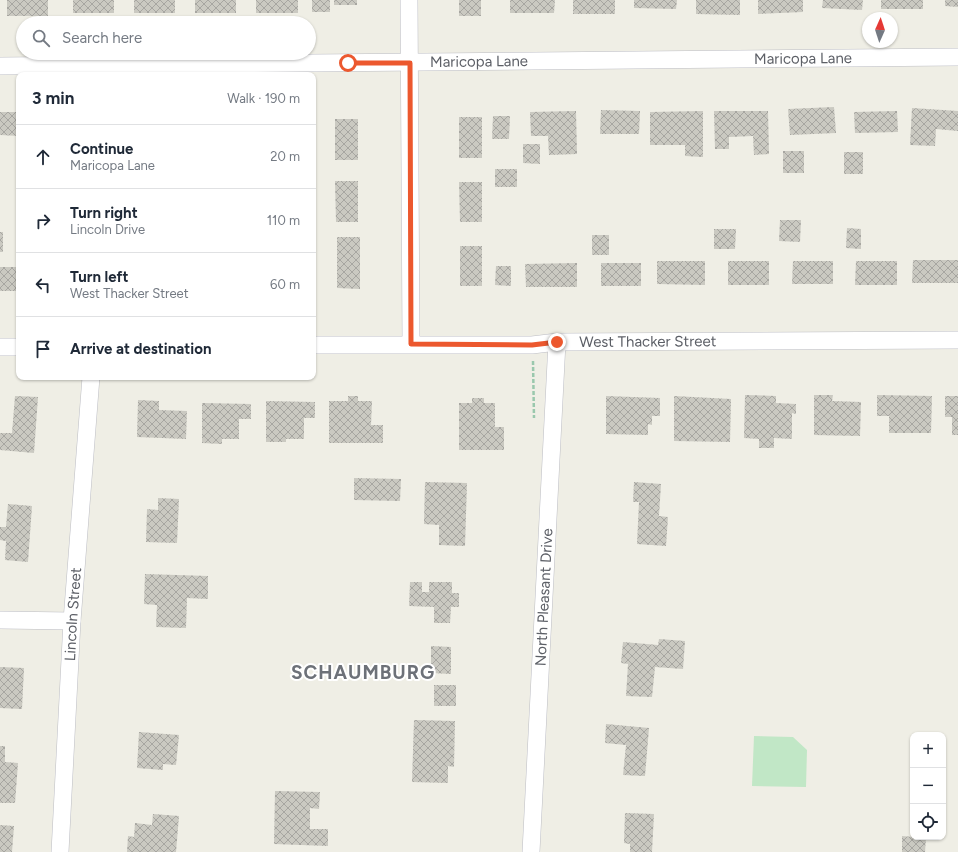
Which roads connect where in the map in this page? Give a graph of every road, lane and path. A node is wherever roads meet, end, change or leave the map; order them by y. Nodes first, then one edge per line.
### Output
1 (409, 0) edge
2 (958, 57) edge
3 (410, 63) junction
4 (0, 66) edge
5 (958, 340) edge
6 (557, 342) junction
7 (316, 344) edge
8 (411, 344) junction
9 (0, 347) edge
10 (16, 347) edge
11 (91, 380) edge
12 (0, 620) edge
13 (72, 620) junction
14 (60, 852) edge
15 (531, 852) edge

1 - 3 street
2 - 3 street, Maricopa Lane
3 - 4 street, Maricopa Lane
3 - 8 street
5 - 6 street, West Thacker Street
6 - 8 street, West Thacker Street
6 - 15 street, North Pleasant Drive
7 - 8 street, West Thacker Street
9 - 10 street
11 - 13 street, Lincoln Street
12 - 13 street
13 - 14 street, Lincoln Street

